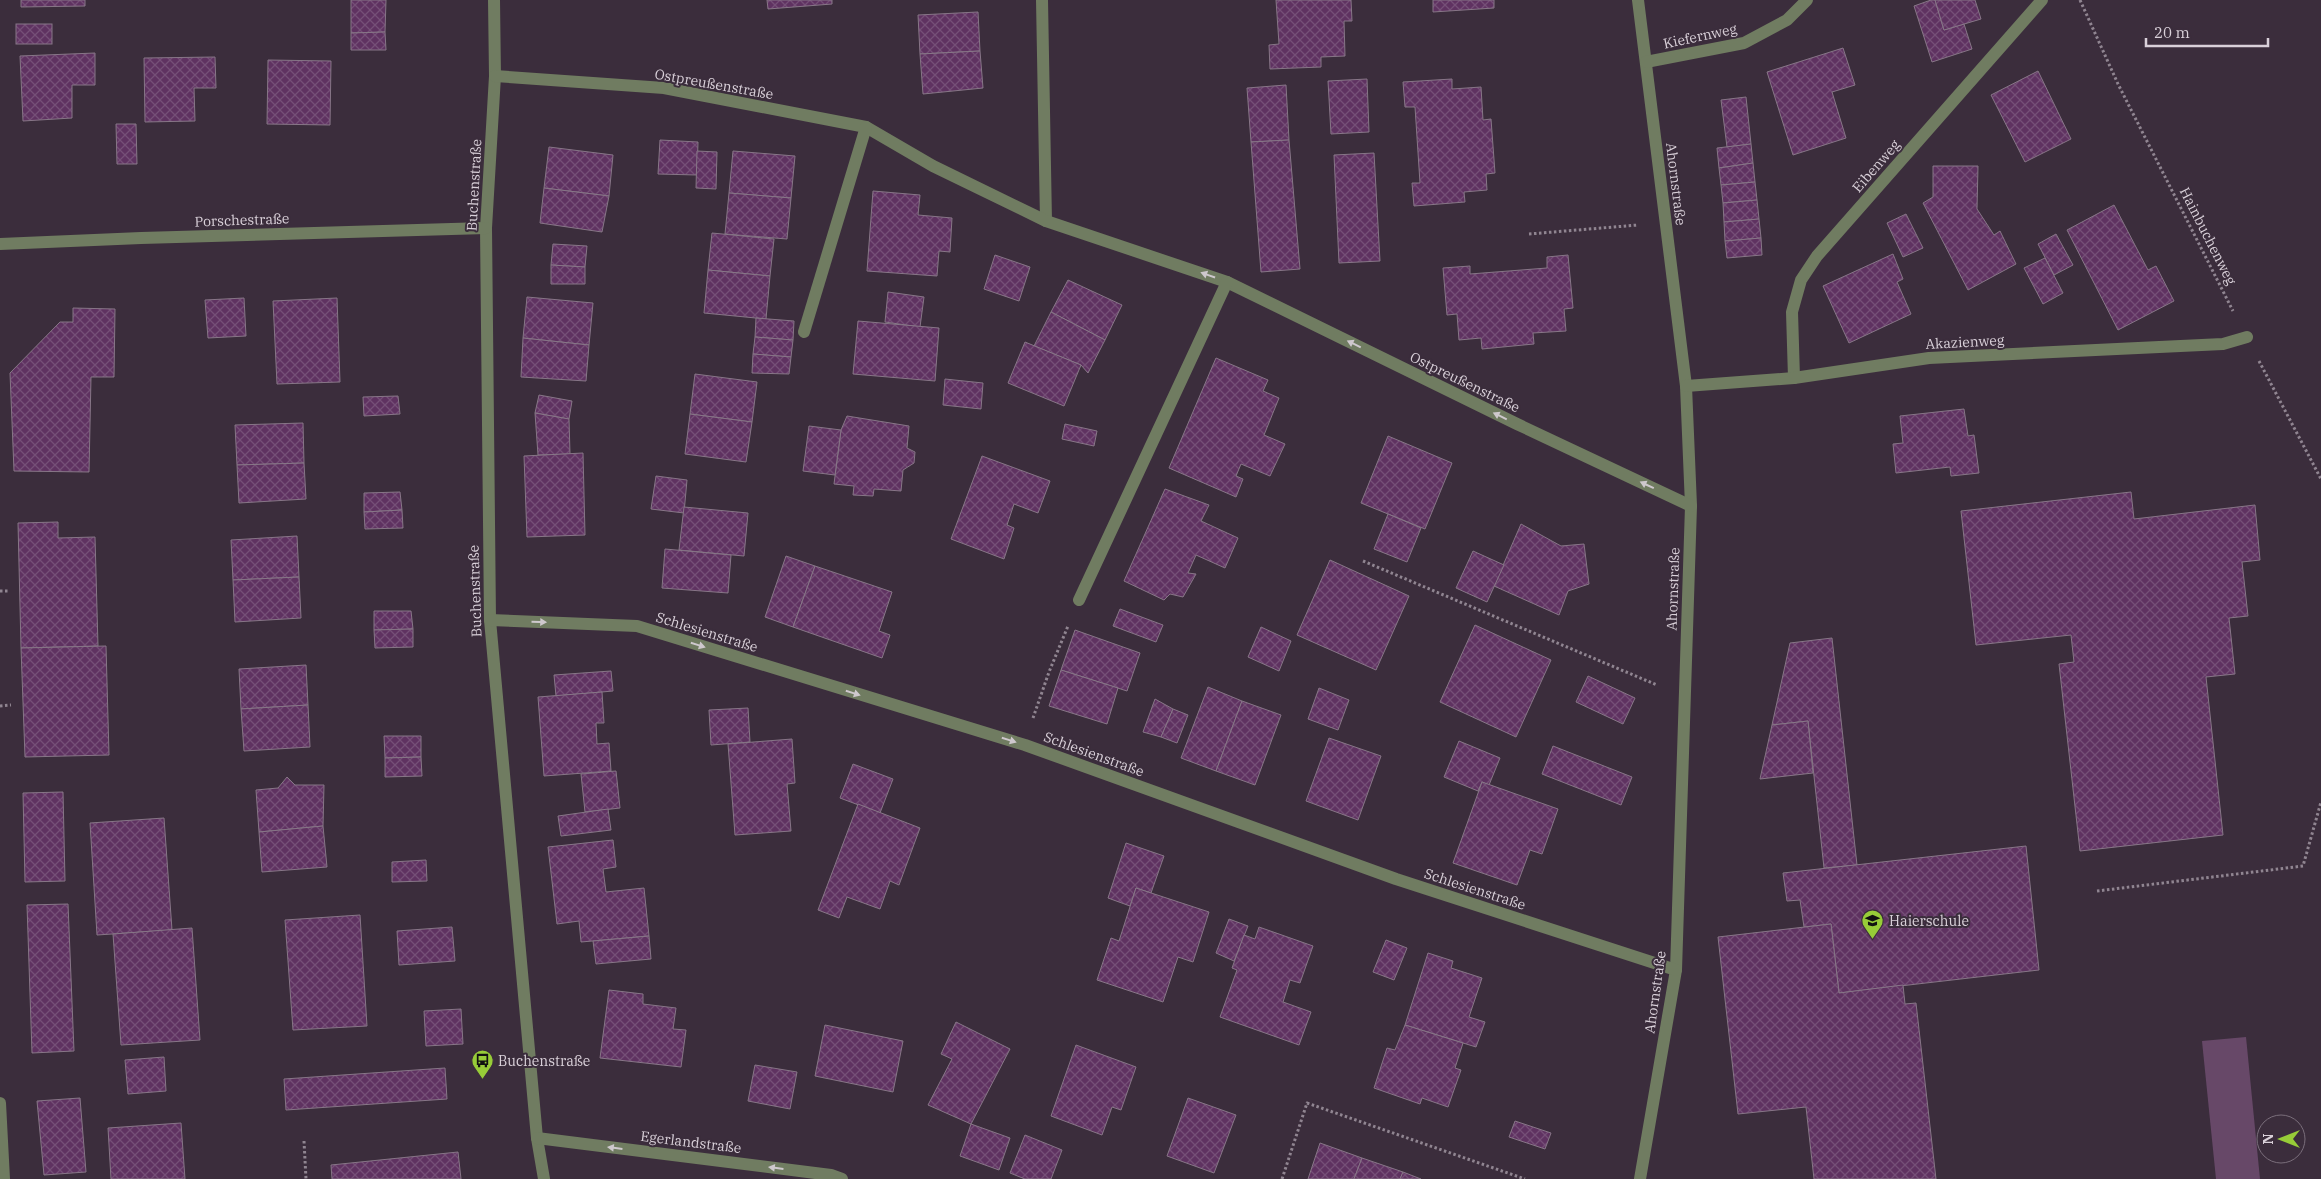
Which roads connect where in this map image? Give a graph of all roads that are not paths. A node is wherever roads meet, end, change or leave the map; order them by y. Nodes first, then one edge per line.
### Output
1 (494, 0) edge
2 (1042, 0) edge
3 (1638, 0) edge
4 (1807, 0) edge
5 (2042, 0) edge
6 (1646, 62) junction
7 (495, 76) junction
8 (866, 127) junction
9 (1046, 221) junction
10 (486, 228) junction
11 (0, 244) edge
12 (1227, 282) junction
13 (804, 332) dead end
14 (2247, 337) road end
15 (1794, 378) junction
16 (1686, 386) junction
17 (1691, 506) junction
18 (1079, 600) road end
19 (490, 620) junction
20 (1676, 970) junction
21 (0, 1103) edge
22 (537, 1138) junction
23 (4, 1179) edge
24 (544, 1179) edge
25 (842, 1179) edge
26 (1640, 1179) edge

1 - 7 street, Buchenstraße
2 - 9 street
3 - 6 street, Ahornstraße
4 - 6 street, Kiefernweg
5 - 15 street, Eibenweg
6 - 16 street, Ahornstraße
7 - 8 street, Ostpreußenstraße
7 - 10 street, Buchenstraße
8 - 9 street, Ostpreußenstraße
8 - 13 street
12 -> 9 street, Ostpreußenstraße
10 - 11 street, Porschestraße
10 - 19 street, Buchenstraße
17 -> 12 street, Ostpreußenstraße
12 - 18 street
14 - 15 street, Akazienweg
15 - 16 street, Akazienweg
16 - 17 street, Ahornstraße
17 - 20 street, Ahornstraße
19 -> 20 street, Schlesienstraße
19 - 22 street, Buchenstraße
20 - 26 street, Ahornstraße
21 - 23 street
22 - 24 street, Buchenstraße
25 -> 22 street, Egerlandstraße

